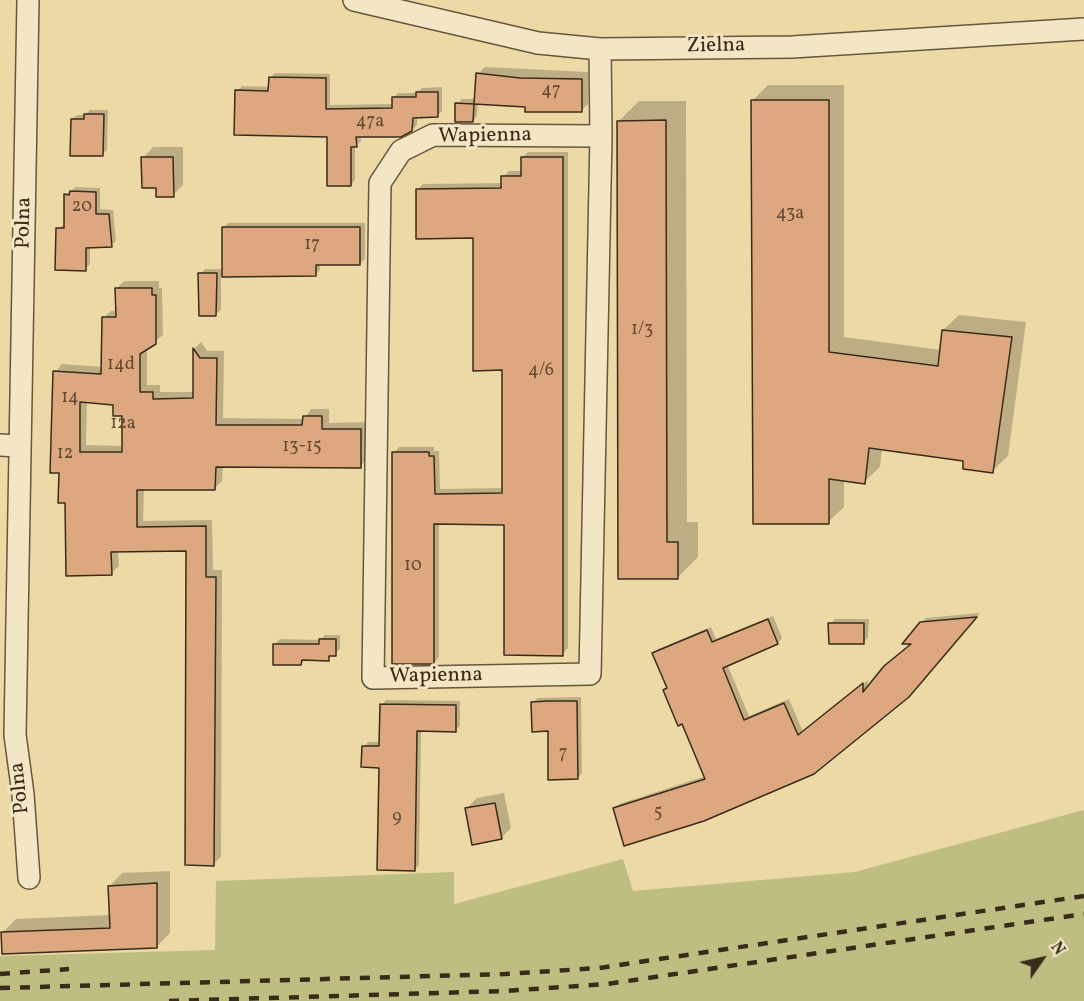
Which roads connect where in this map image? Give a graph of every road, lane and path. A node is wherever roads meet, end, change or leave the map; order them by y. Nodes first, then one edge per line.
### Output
1 (28, 0) edge
2 (354, 0) edge
3 (1084, 29) edge
4 (600, 49) junction
5 (601, 136) junction
6 (10, 445) edge
7 (29, 879) dead end

1 - 6 street, Polna
2 - 4 street, Zielna
3 - 4 street, Zielna
4 - 5 street, Wapienna
5 - 5 street, Wapienna
6 - 7 street, Polna

